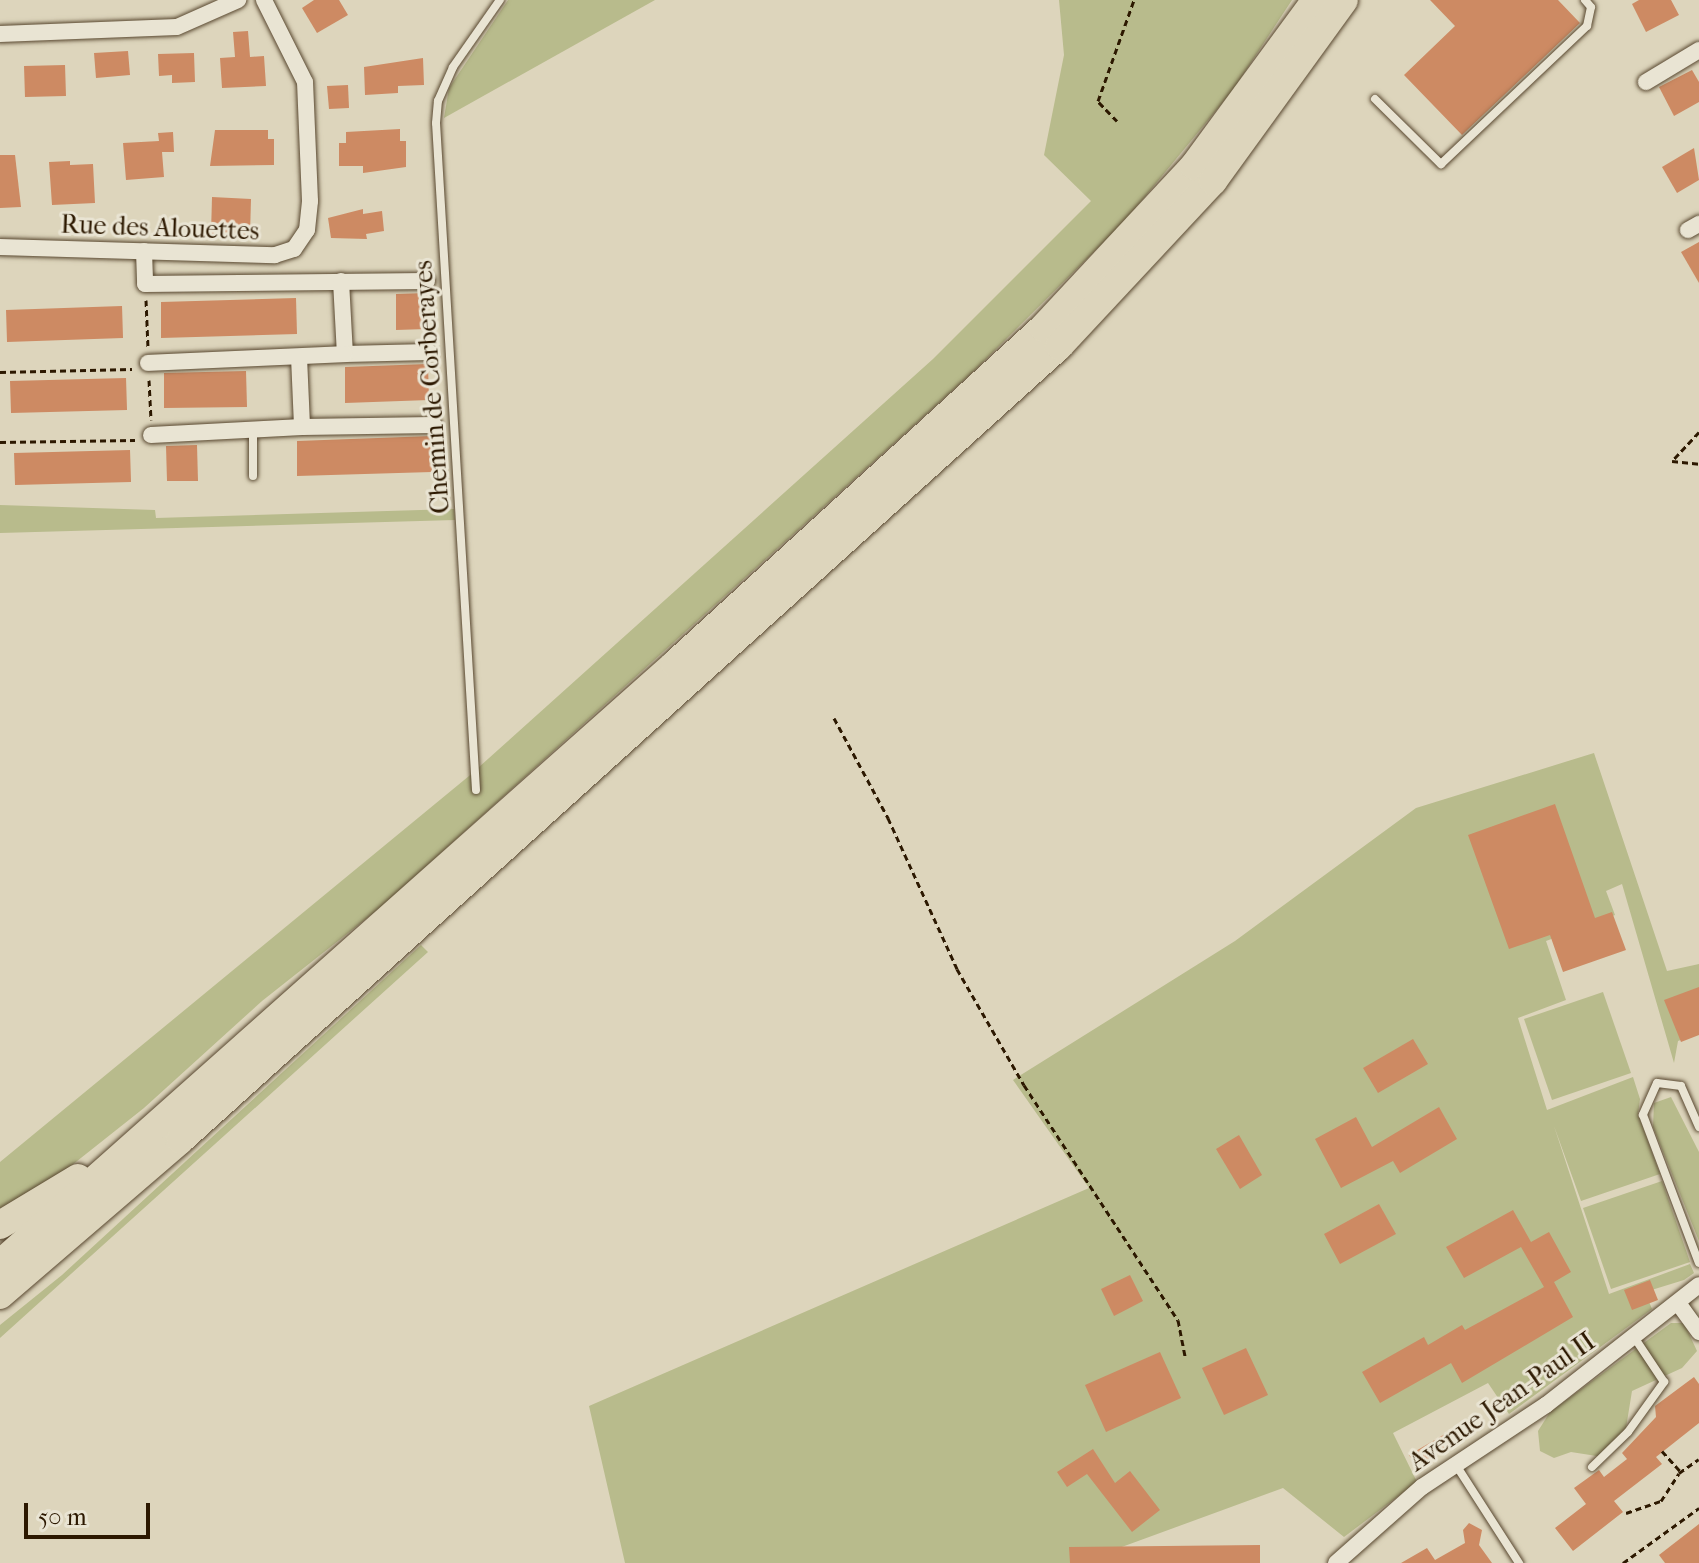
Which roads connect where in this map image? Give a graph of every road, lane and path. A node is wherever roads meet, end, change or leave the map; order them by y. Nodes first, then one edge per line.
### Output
1 (238, 0) edge
2 (264, 0) edge
3 (500, 0) edge
4 (1134, 0) edge
5 (1316, 0) edge
6 (1344, 0) edge
7 (1585, 0) edge
8 (0, 34) edge
9 (1699, 50) edge
10 (1646, 82) dead end
11 (1375, 99) dead end
12 (1117, 121) dead end
13 (0, 247) edge
14 (144, 251) junction
15 (341, 281) junction
16 (427, 281) dead end
17 (429, 352) dead end
18 (345, 354) junction
19 (299, 357) junction
20 (148, 363) joint
21 (0, 372) edge
22 (434, 425) dead end
23 (302, 427) junction
24 (252, 430) junction
25 (1699, 432) edge
26 (151, 435) joint
27 (0, 442) edge
28 (1699, 464) edge
29 (253, 476) dead end
30 (834, 718) dead end
31 (476, 790) dead end
32 (163, 1123) junction
33 (1699, 1127) edge
34 (0, 1225) edge
35 (1699, 1263) edge
36 (0, 1264) edge
37 (1699, 1285) edge
38 (0, 1295) edge
39 (1678, 1303) junction
40 (1699, 1332) edge
41 (1634, 1337) junction
42 (1185, 1356) dead end
43 (1662, 1451) dead end
44 (1699, 1459) edge
45 (1456, 1465) junction
46 (1592, 1467) dead end
47 (1680, 1471) junction
48 (1699, 1508) edge
49 (1626, 1513) dead end
50 (1336, 1563) edge
51 (1519, 1563) edge
52 (1623, 1563) edge

1 - 8 street
2 - 14 street, Rue des Alouettes
3 - 31 lane, Chemin de Corberayes
4 - 12 path
5 - 32 highway
6 - 38 highway
7 - 11 lane
9 - 10 street
13 - 14 street, Rue des Alouettes
14 - 15 street
15 - 16 street
15 - 18 street
17 - 18 street
18 - 19 street
19 - 20 street
19 - 23 street
20 - 21 path
22 - 23 street
23 - 24 street
24 - 26 street
24 - 29 lane
25 - 28 path
26 - 27 path
30 - 42 path
32 - 34 highway
32 - 36 highway
33 - 35 lane
37 - 39 street, Avenue Jean-Paul II
39 - 40 street
39 - 41 street, Avenue Jean-Paul II
41 - 45 street, Avenue Jean-Paul II
41 - 46 lane
43 - 47 path
44 - 47 path
45 - 50 street, Avenue Jean-Paul II
45 - 51 lane
47 - 49 path
48 - 52 path

